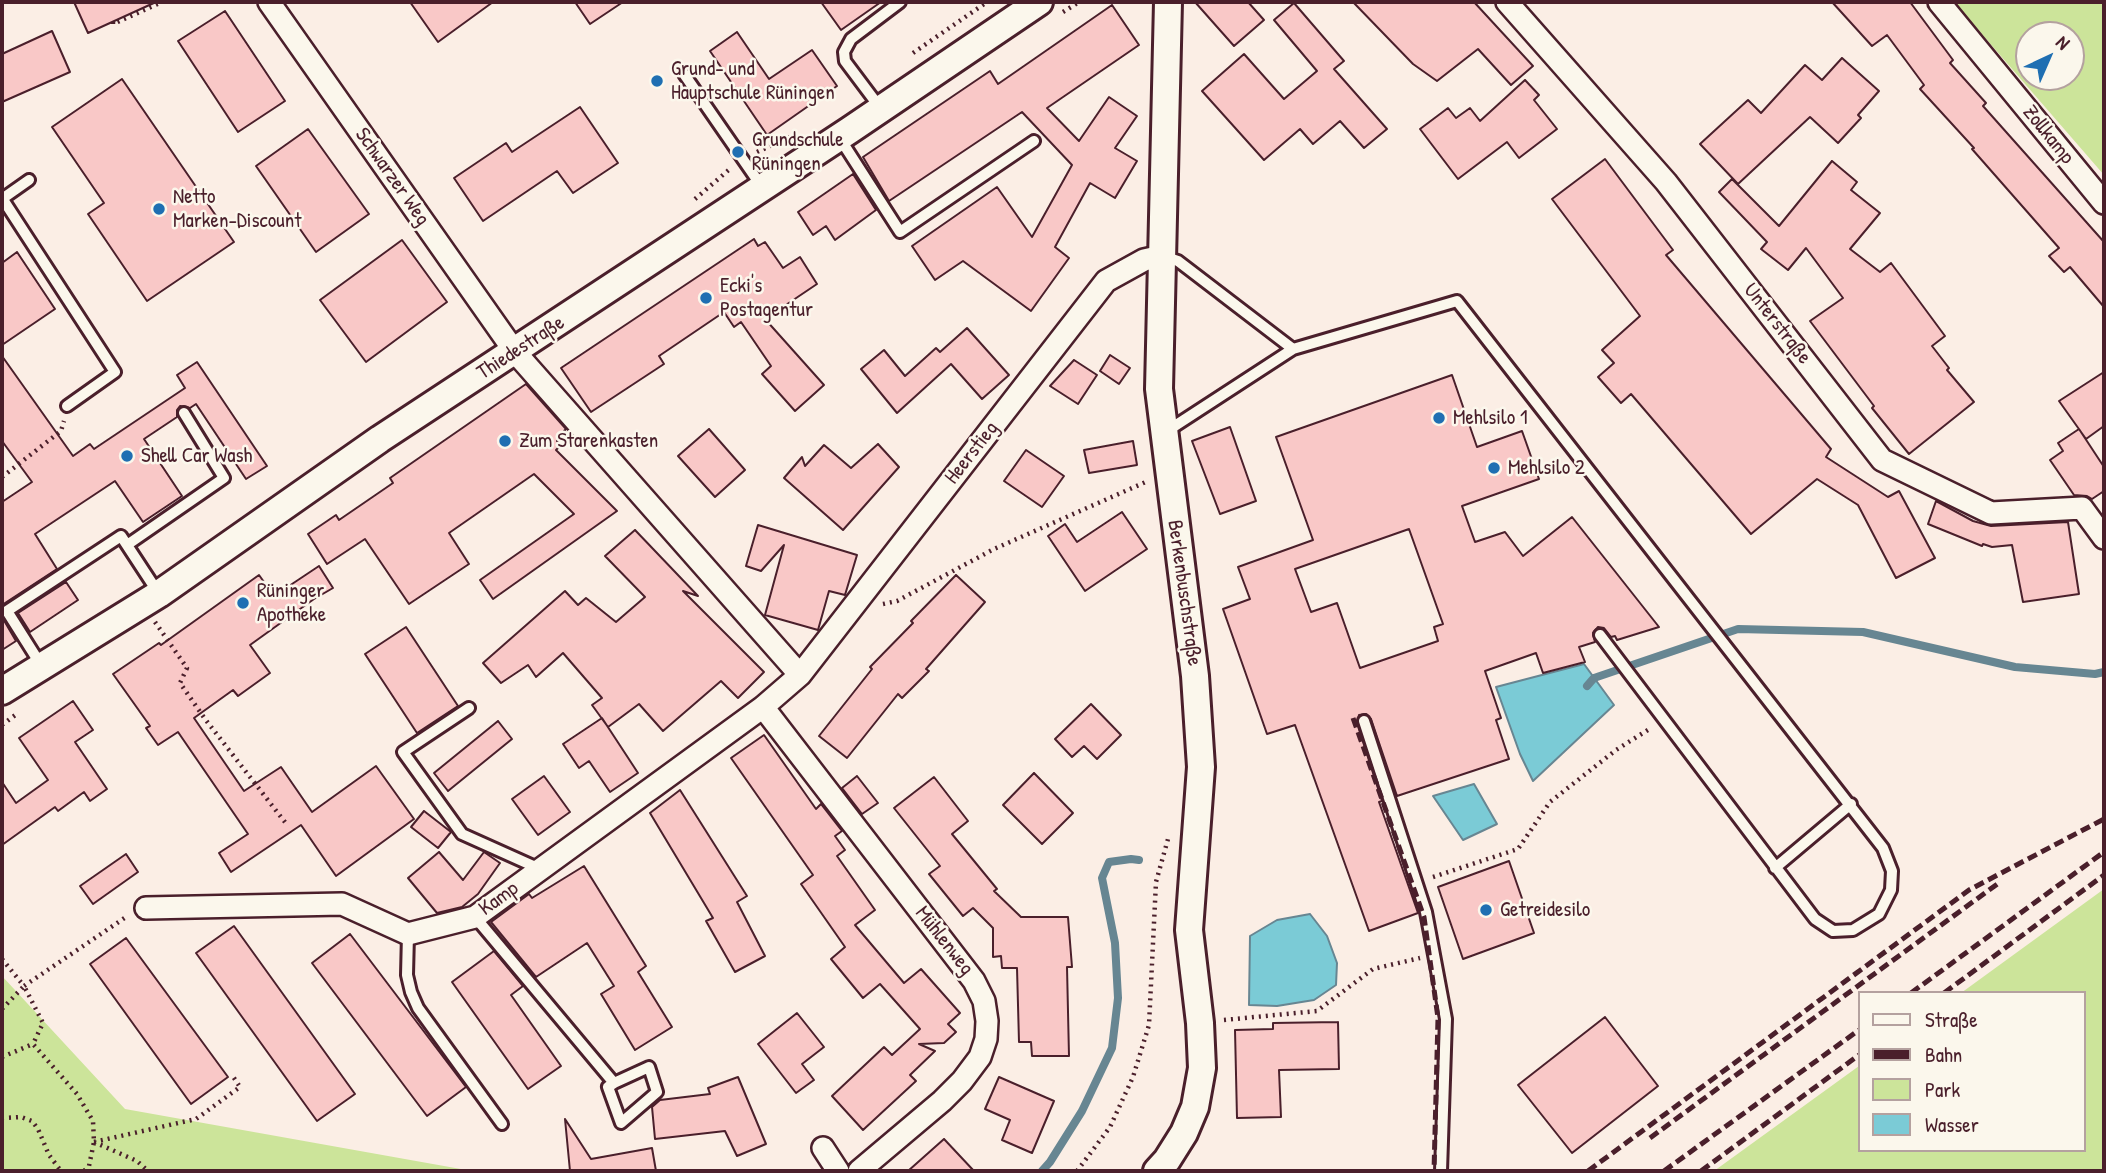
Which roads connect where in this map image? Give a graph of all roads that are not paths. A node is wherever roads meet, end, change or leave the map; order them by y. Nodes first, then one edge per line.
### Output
1 (269, 2) edge
2 (901, 2) edge
3 (1039, 2) edge
4 (1168, 2) edge
5 (1507, 2) edge
6 (1939, 2) edge
7 (684, 74) dead end
8 (881, 109) junction
9 (839, 137) junction
10 (1034, 141) dead end
11 (29, 180) dead end
12 (762, 187) junction
13 (2, 198) edge
14 (2104, 203) edge
15 (1162, 256) junction
16 (1293, 349) junction
17 (515, 352) junction
18 (67, 406) road end
19 (184, 414) dead end
20 (1163, 433) junction
21 (2104, 538) edge
22 (127, 545) junction
23 (159, 594) junction
24 (1600, 635) dead end
25 (41, 665) junction
26 (800, 675) junction
27 (2, 691) edge
28 (763, 707) junction
29 (469, 708) dead end
30 (1364, 721) dead end
31 (1851, 804) junction
32 (1775, 867) junction
33 (540, 869) junction
34 (146, 908) road end
35 (475, 917) junction
36 (408, 934) junction
37 (614, 1083) junction
38 (502, 1124) dead end
39 (823, 1149) dead end
40 (838, 1171) edge
41 (859, 1171) edge
42 (1157, 1171) edge
43 (1441, 1171) edge

1 - 17 street, Schwarzer Weg
2 - 8 lane
3 - 8 street, Thiedestraße
4 - 15 street, Berkenbuschstraße
5 - 21 street, Unterstraße
6 - 14 street, Zollkamp
7 - 12 lane
8 - 9 street, Thiedestraße
9 - 10 lane
9 - 12 street, Thiedestraße
11 - 13 lane
12 - 17 street, Thiedestraße
13 - 18 lane
15 - 16 lane
15 - 20 street, Berkenbuschstraße
15 - 26 street, Heerstieg
16 - 20 lane
16 - 31 lane
17 - 23 street, Thiedestraße
17 - 26 street
19 - 22 lane
20 - 42 street, Berkenbuschstraße
22 - 23 lane
22 - 25 lane
23 - 25 street, Thiedestraße
24 - 32 lane
25 - 27 street, Thiedestraße
26 - 28 street, Heerstieg
28 - 33 street, Kamp
28 - 41 street, Mühlenweg
29 - 33 lane
30 - 43 lane
31 - 32 lane
31 - 32 lane
33 - 35 street, Kamp
34 - 36 street
35 - 36 street, Kamp
35 - 37 lane
36 - 38 lane
37 - 37 lane
39 - 40 street

